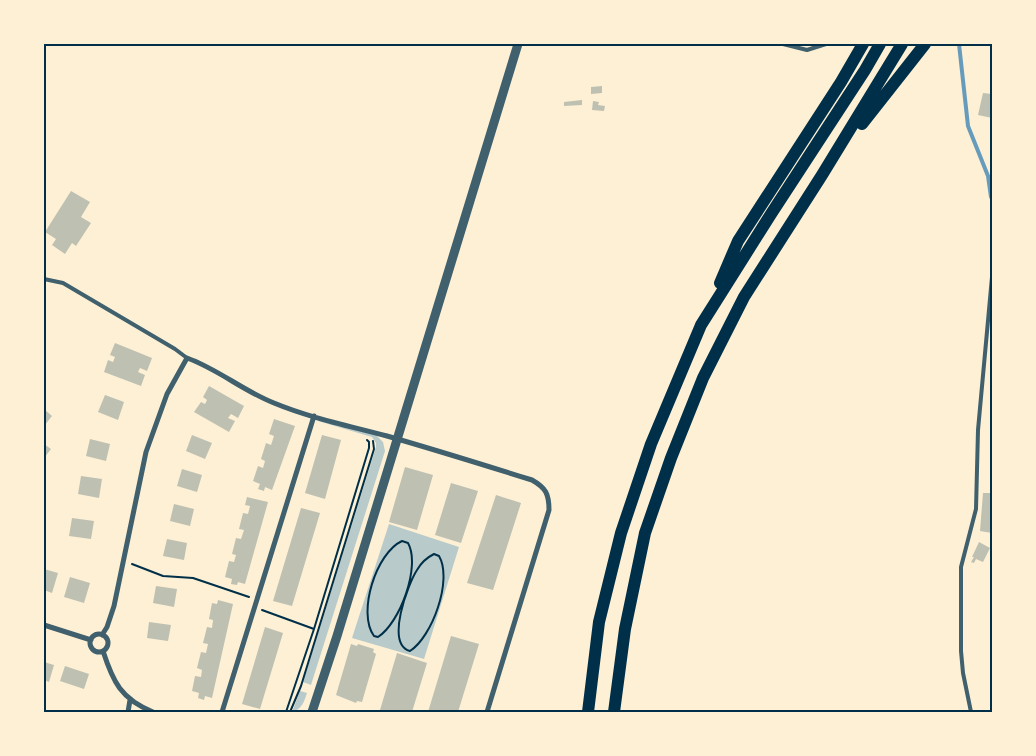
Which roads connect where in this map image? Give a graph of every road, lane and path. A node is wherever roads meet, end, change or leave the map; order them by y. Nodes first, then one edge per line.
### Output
1 (518, 44) edge
2 (783, 44) edge
3 (826, 44) edge
4 (863, 44) edge
5 (880, 44) edge
6 (902, 44) edge
7 (925, 44) edge
8 (822, 175) junction
9 (992, 276) edge
10 (44, 279) edge
11 (701, 325) junction
12 (187, 358) junction
13 (314, 416) junction
14 (366, 438) dead end
15 (396, 439) junction
16 (373, 440) dead end
17 (123, 561) junction
18 (406, 592) junction
19 (257, 600) junction
20 (255, 608) junction
21 (44, 625) edge
22 (314, 628) junction
23 (102, 635) junction
24 (91, 640) junction
25 (103, 651) junction
26 (130, 700) junction
27 (128, 712) edge
28 (153, 712) edge
29 (222, 712) edge
30 (286, 712) edge
31 (290, 712) edge
32 (312, 712) edge
33 (487, 712) edge
34 (588, 712) edge
35 (614, 712) edge
36 (971, 712) edge

1 - 15 street
2 - 3 lane
4 - 11 highway
5 - 11 highway
6 - 8 highway
7 - 8 highway
8 - 35 highway
9 - 36 lane
10 - 12 lane
11 - 34 highway
12 - 13 street
12 - 17 street
13 - 15 street
13 - 19 street
14 - 22 path
15 - 32 street
15 - 33 street
16 - 31 path
17 - 19 path
17 - 23 street
18 - 18 path
18 - 18 path
19 - 20 street
20 - 22 path
20 - 29 street
21 - 24 street
22 - 30 path
23 - 24 street
23 - 25 street
24 - 25 street
25 - 26 street
26 - 27 street
26 - 28 street

